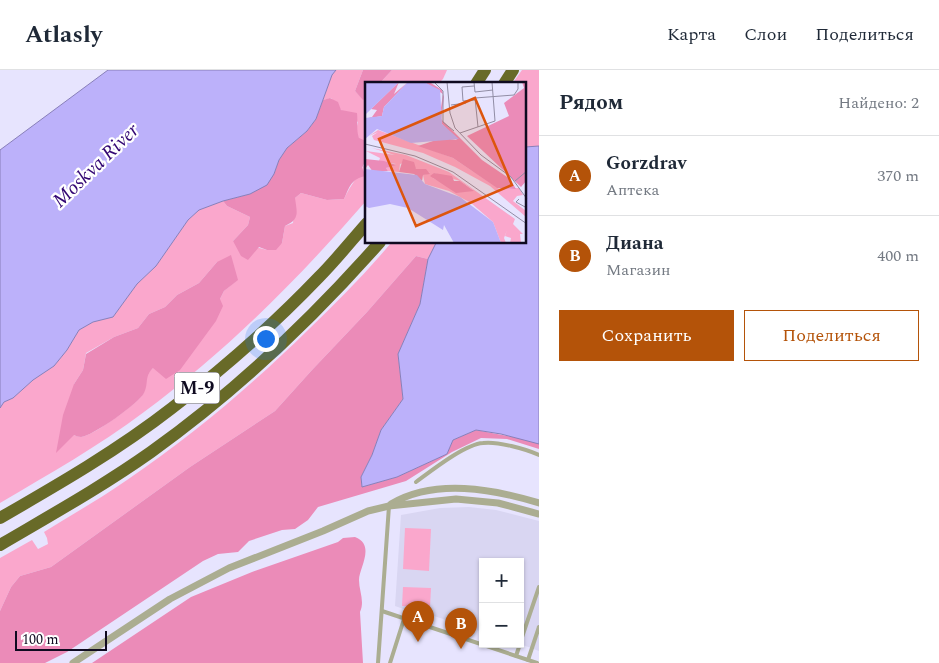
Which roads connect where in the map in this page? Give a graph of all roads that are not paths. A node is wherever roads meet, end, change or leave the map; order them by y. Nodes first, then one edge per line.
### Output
1 (485, 70) edge
2 (513, 70) edge
3 (477, 82) edge
4 (505, 82) edge
5 (365, 224) edge
6 (378, 244) edge
7 (539, 455) edge
8 (416, 482) dead end
9 (539, 503) edge
10 (389, 506) junction
11 (539, 514) edge
12 (0, 518) edge
13 (0, 544) edge
14 (539, 587) edge
15 (382, 611) junction
16 (404, 619) junction
17 (539, 627) edge
18 (524, 632) edge
19 (519, 648) edge
20 (516, 656) junction
21 (528, 660) junction
22 (73, 663) edge
23 (378, 663) edge
24 (390, 663) edge
25 (537, 663) edge

1 - 3 highway
2 - 4 highway
5 - 12 highway, М-9
6 - 13 highway, М-9
7 - 8 lane
9 - 10 street
10 - 11 street
10 - 15 lane
10 - 22 street
14 - 18 lane
15 - 16 lane
15 - 23 lane
16 - 20 lane
16 - 24 lane
17 - 21 lane
19 - 20 lane
20 - 21 lane
21 - 25 lane

